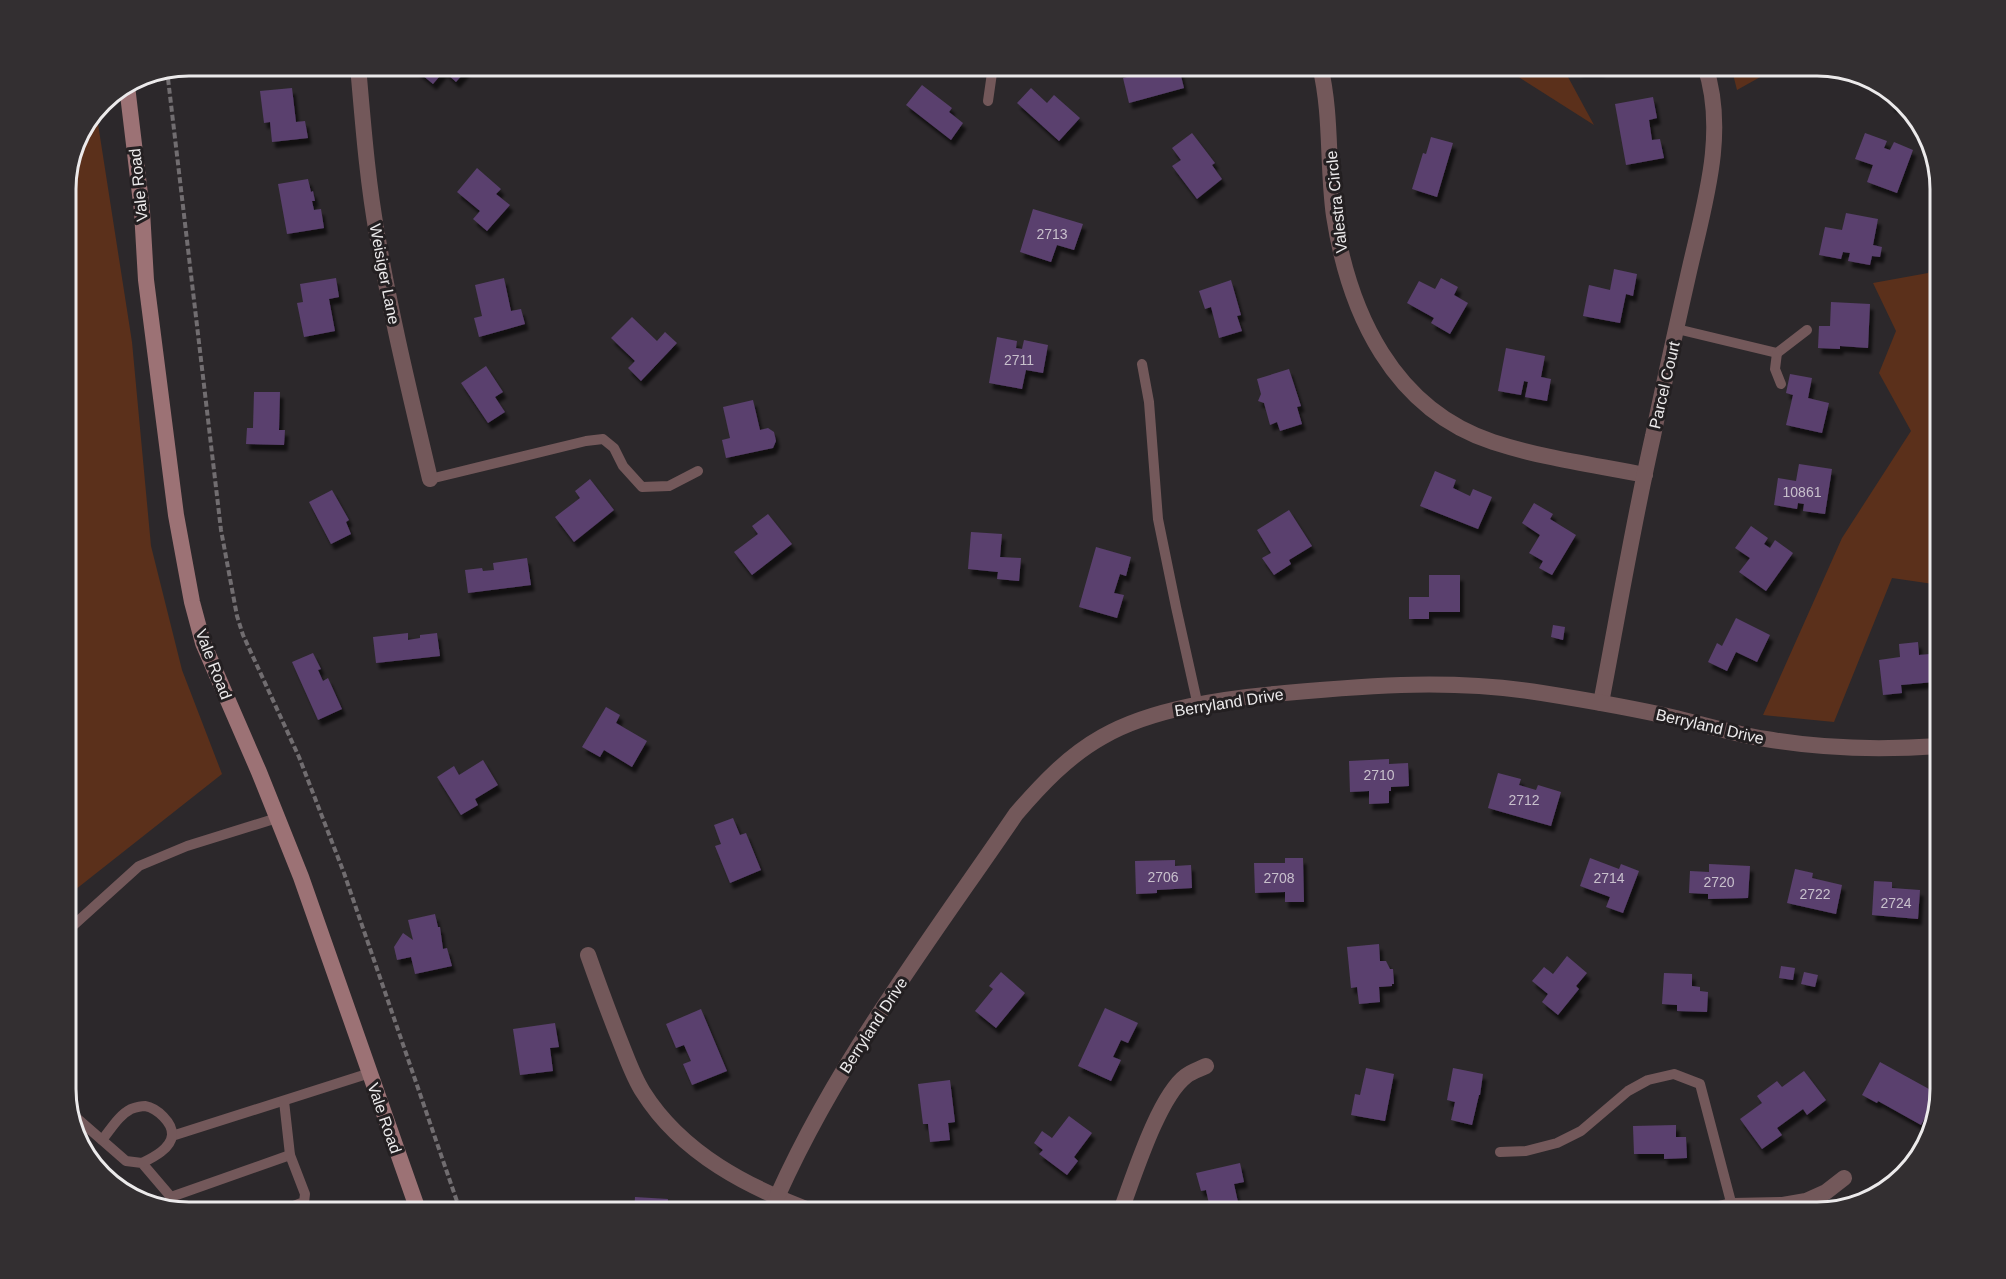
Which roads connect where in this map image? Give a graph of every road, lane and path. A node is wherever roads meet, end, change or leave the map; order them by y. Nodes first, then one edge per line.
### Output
1 (1322, 76) edge
2 (1708, 76) edge
3 (359, 77) edge
4 (991, 77) edge
5 (168, 79) edge
6 (128, 94) edge
7 (988, 100) dead end
8 (1677, 329) junction
9 (1807, 330) dead end
10 (1777, 354) junction
11 (1142, 364) dead end
12 (1781, 384) dead end
13 (698, 471) dead end
14 (1645, 475) junction
15 (430, 479) joint
16 (1601, 703) junction
17 (1198, 706) junction
18 (1930, 747) edge
19 (277, 818) junction
20 (77, 922) edge
21 (588, 956) dead end
22 (1206, 1066) dead end
23 (370, 1073) junction
24 (284, 1101) junction
25 (81, 1122) edge
26 (172, 1136) junction
27 (102, 1140) junction
28 (1500, 1152) dead end
29 (290, 1155) junction
30 (142, 1163) junction
31 (1844, 1178) dead end
32 (777, 1196) junction
33 (171, 1197) junction
34 (173, 1202) edge
35 (304, 1202) edge
36 (415, 1202) edge
37 (457, 1202) edge
38 (775, 1202) edge
39 (791, 1202) edge
40 (1124, 1202) edge
41 (1731, 1202) edge
42 (1800, 1202) edge

1 - 14 street, Valestra Circle
2 - 8 street, Parcel Court
3 - 15 street, Weisiger Lane
4 - 7 lane
5 - 37 path
6 - 19 main road, Vale Road
8 - 10 lane
8 - 14 street, Parcel Court
9 - 10 lane
10 - 12 lane
11 - 17 lane
13 - 15 lane
14 - 16 street, Parcel Court
16 - 17 street, Berryland Drive
16 - 18 street, Berryland Drive
17 - 32 street, Berryland Drive
19 - 20 lane
19 - 23 main road, Vale Road
21 - 32 street
22 - 40 street
23 - 24 lane
23 - 36 main road, Vale Road
24 - 26 lane
24 - 29 lane
25 - 27 lane
26 - 27 lane
26 - 30 lane
27 - 30 lane
28 - 41 lane
29 - 33 lane
29 - 35 lane
30 - 33 lane
31 - 42 street
32 - 38 street, Berryland Drive
32 - 39 street
33 - 34 lane

